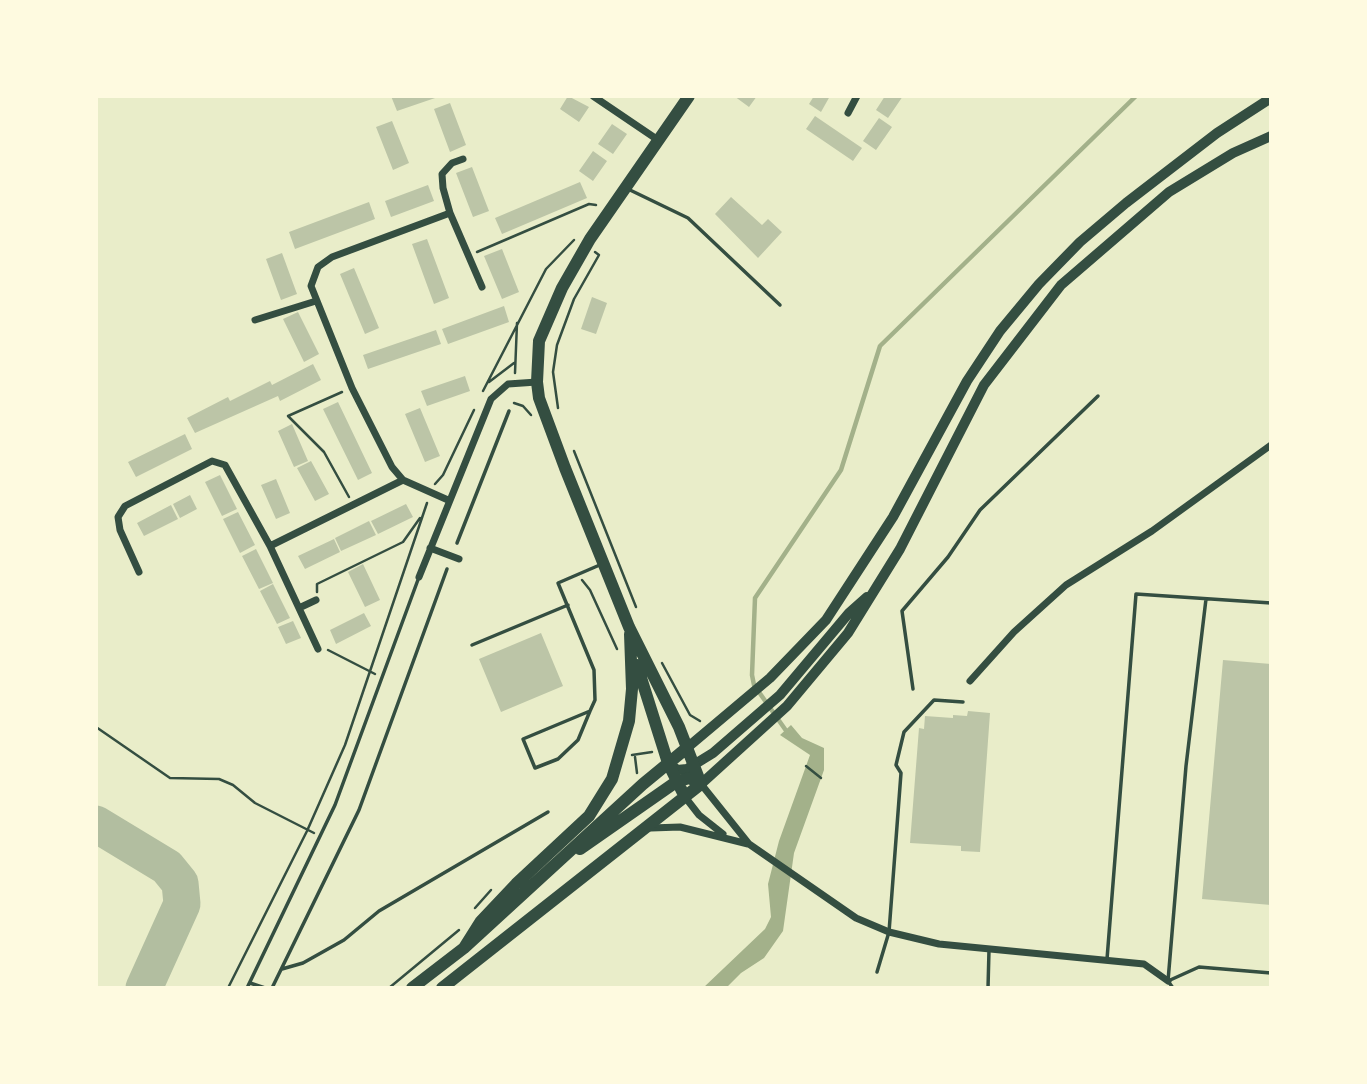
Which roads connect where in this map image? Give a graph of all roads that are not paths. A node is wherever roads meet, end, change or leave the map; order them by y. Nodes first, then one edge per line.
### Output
1 (593, 96) edge
2 (689, 96) edge
3 (857, 96) edge
4 (1271, 98) edge
5 (848, 113) dead end
6 (1271, 136) edge
7 (658, 140) junction
8 (463, 159) dead end
9 (625, 187) junction
10 (450, 213) junction
11 (482, 287) dead end
12 (316, 301) junction
13 (780, 305) dead end
14 (255, 320) dead end
15 (537, 382) junction
16 (1098, 396) dead end
17 (509, 411) dead end
18 (1271, 445) edge
19 (402, 480) junction
20 (448, 500) junction
21 (457, 542) dead end
22 (270, 546) junction
23 (430, 548) junction
24 (459, 559) dead end
25 (604, 563) junction
26 (447, 569) dead end
27 (139, 572) dead end
28 (419, 577) joint
29 (876, 590) junction
30 (1206, 599) junction
31 (316, 600) road end
32 (1271, 603) edge
33 (568, 605) junction
34 (299, 608) junction
35 (629, 627) junction
36 (472, 645) dead end
37 (318, 649) road end
38 (970, 681) dead end
39 (913, 689) dead end
40 (963, 702) dead end
41 (590, 711) junction
42 (688, 747) junction
43 (668, 763) junction
44 (694, 766) junction
45 (676, 782) junction
46 (701, 784) junction
47 (685, 797) junction
48 (548, 812) dead end
49 (633, 836) junction
50 (726, 837) junction
51 (749, 844) junction
52 (559, 861) junction
53 (889, 932) junction
54 (464, 948) junction
55 (989, 948) junction
56 (1107, 958) junction
57 (282, 969) junction
58 (877, 972) dead end
59 (1271, 973) edge
60 (1171, 984) edge
61 (249, 986) edge
62 (265, 988) edge
63 (272, 988) edge
64 (412, 988) edge
65 (442, 988) edge
66 (988, 988) edge

1 - 7 street
2 - 7 highway
3 - 5 street
4 - 42 street
6 - 29 street
7 - 9 highway
8 - 10 street
9 - 13 lane
9 - 15 highway
10 - 11 street
10 - 12 street
12 - 14 street
12 - 19 street
15 - 20 street
15 - 25 highway
16 - 39 lane
17 - 21 lane
18 - 38 street
19 - 20 street
19 - 22 street
20 - 23 street
22 - 27 street
22 - 34 street
23 - 24 street
23 - 28 street
25 - 33 lane
25 - 35 highway
26 - 57 lane
28 - 61 lane
29 - 44 street
29 - 46 street
30 - 32 lane
30 - 56 lane
30 - 60 lane
31 - 34 street
33 - 36 lane
33 - 41 lane
34 - 37 street
35 - 42 highway
35 - 43 highway
35 - 54 highway
40 - 53 lane
41 - 41 lane
42 - 43 highway
42 - 44 highway
43 - 44 street
43 - 45 highway
43 - 52 highway
44 - 46 highway
45 - 46 highway
45 - 47 highway
45 - 52 highway
46 - 47 highway
46 - 51 street
47 - 49 highway
47 - 50 street
48 - 57 lane
49 - 50 street
49 - 65 highway
50 - 51 street
51 - 53 street
52 - 54 highway
53 - 55 street
53 - 58 lane
54 - 64 highway
55 - 56 street
55 - 66 lane
56 - 60 street
57 - 63 lane
59 - 60 lane
61 - 62 lane

